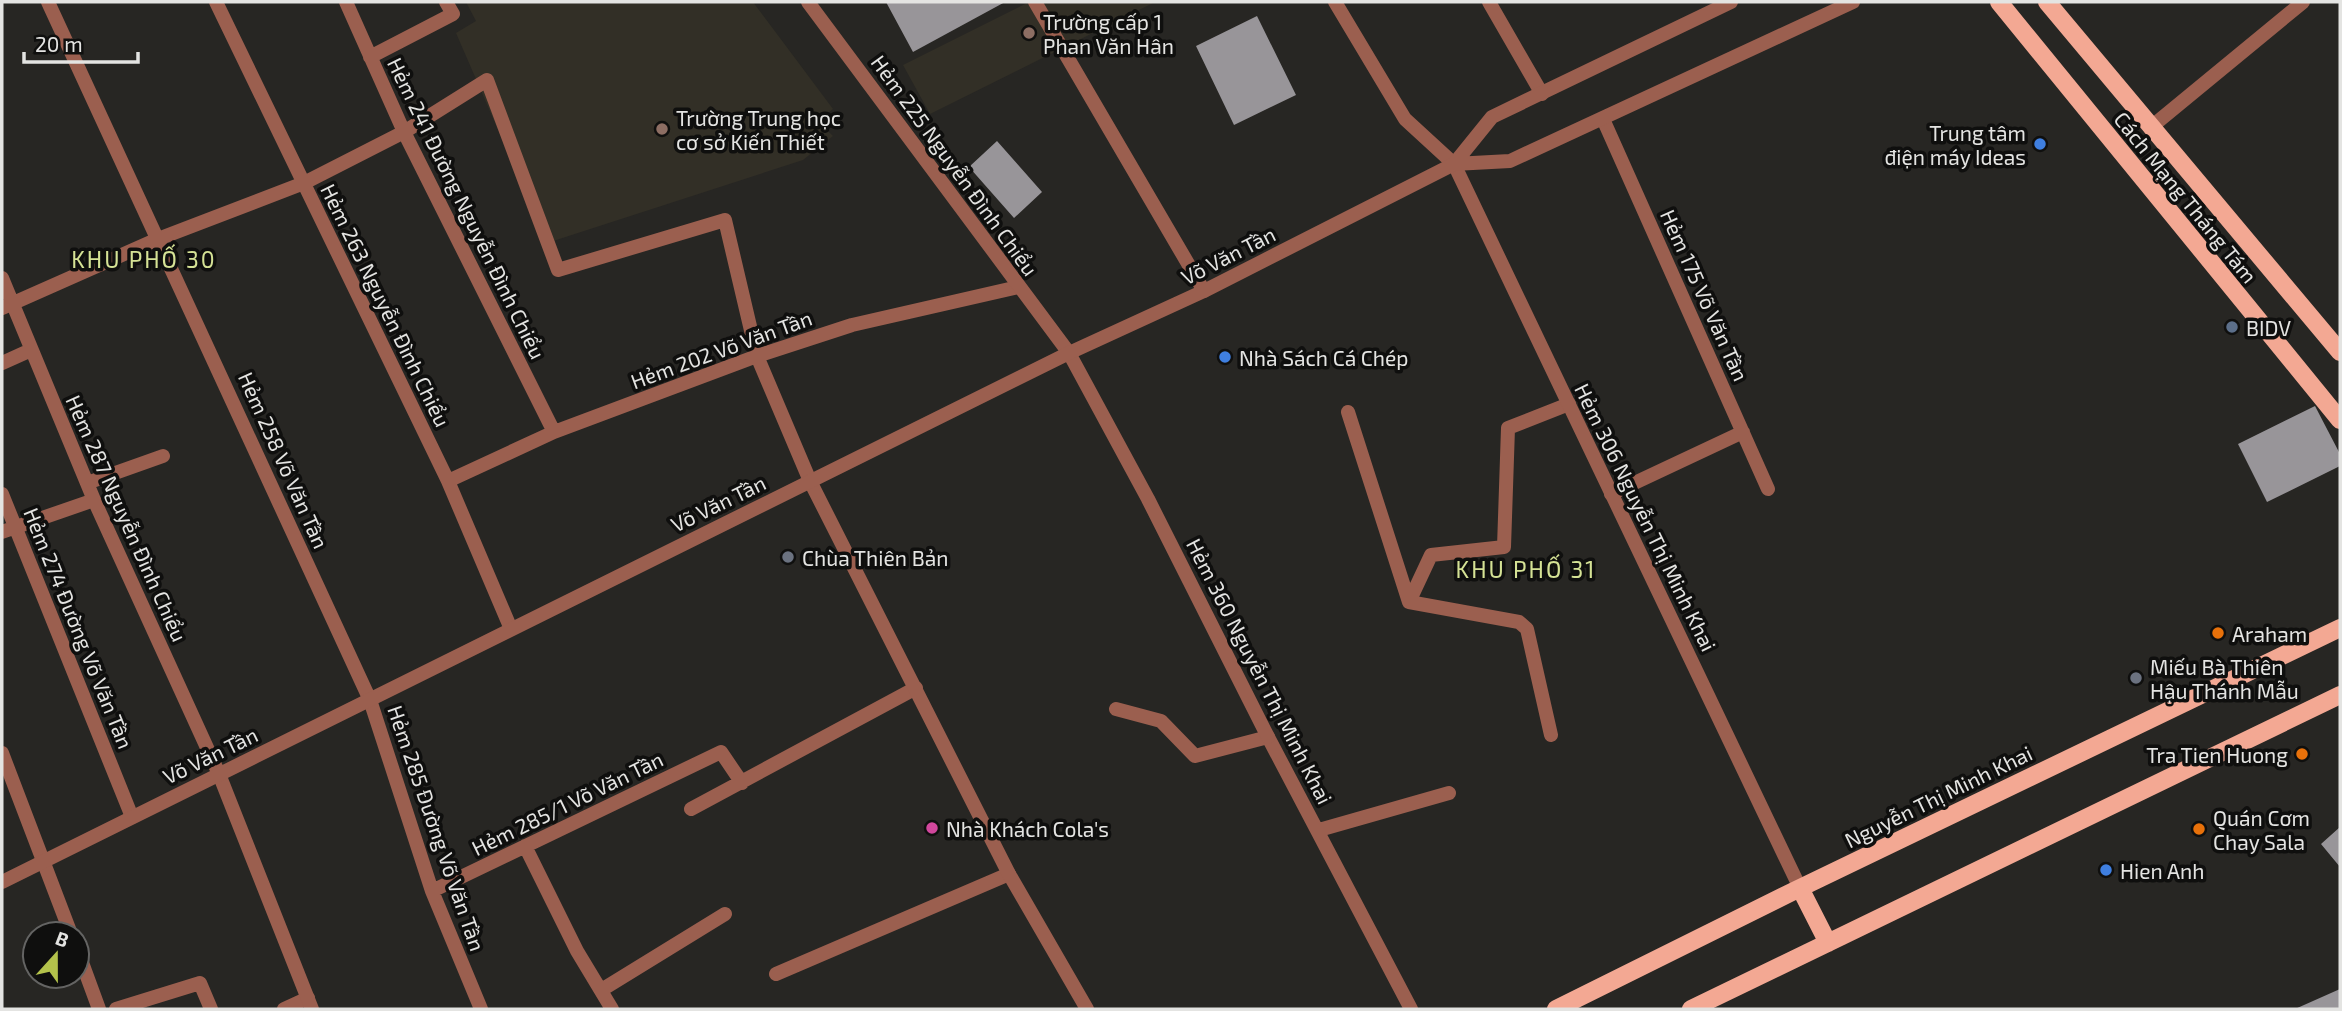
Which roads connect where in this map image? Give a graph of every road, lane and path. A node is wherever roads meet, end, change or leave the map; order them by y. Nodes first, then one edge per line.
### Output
1 (48, 2) edge
2 (216, 2) edge
3 (346, 2) edge
4 (446, 2) edge
5 (808, 2) edge
6 (1035, 2) edge
7 (1335, 2) edge
8 (1489, 2) edge
9 (1731, 2) edge
10 (1853, 2) edge
11 (1999, 2) edge
12 (2047, 2) edge
13 (2303, 2) edge
14 (370, 57) junction
15 (1542, 94) junction
16 (1603, 119) junction
17 (2150, 128) junction
18 (404, 132) junction
19 (1454, 164) junction
20 (304, 183) junction
21 (158, 239) junction
22 (2, 278) edge
23 (1018, 287) junction
24 (1204, 291) junction
25 (8, 306) edge
26 (31, 351) junction
27 (2340, 352) edge
28 (1069, 353) junction
29 (757, 356) junction
30 (2, 362) edge
31 (1569, 404) junction
32 (1348, 412) dead end
33 (2340, 420) edge
34 (554, 432) junction
35 (1744, 432) junction
36 (163, 456) dead end
37 (448, 481) junction
38 (810, 481) junction
39 (87, 483) junction
40 (1768, 489) dead end
41 (2, 494) edge
42 (1611, 494) junction
43 (94, 500) junction
44 (9, 530) edge
45 (1409, 602) junction
46 (2340, 628) edge
47 (511, 629) junction
48 (916, 688) junction
49 (2340, 695) edge
50 (370, 699) junction
51 (1116, 709) dead end
52 (1551, 735) dead end
53 (1268, 737) junction
54 (2, 753) edge
55 (219, 774) junction
56 (742, 783) junction
57 (1449, 793) dead end
58 (691, 809) dead end
59 (132, 817) junction
60 (1318, 830) junction
61 (525, 846) junction
62 (44, 861) junction
63 (1009, 874) junction
64 (2, 881) edge
65 (1800, 888) junction
66 (432, 891) junction
67 (725, 914) dead end
68 (66, 920) edge
69 (1828, 943) junction
70 (776, 974) dead end
71 (91, 988) edge
72 (603, 989) junction
73 (310, 1004) edge
74 (99, 1009) edge
75 (116, 1009) edge
76 (211, 1009) edge
77 (284, 1009) edge
78 (481, 1009) edge
79 (612, 1009) edge
80 (1087, 1009) edge
81 (1411, 1009) edge
82 (1556, 1009) edge
83 (1691, 1009) edge

1 - 21 street, Hẻm 258 Võ Văn Tần
2 - 20 street, Hẻm 263 Nguyễn Ðình Chiểu
3 - 14 street, Hẻm 241 Đường Nguyễn Đình Chiểu
4 - 14 street
5 - 23 street, Hẻm 225 Nguyễn Ðình Chiểu
6 - 24 street
7 - 19 street
8 - 15 street
9 - 15 street, Võ Văn Tần
10 - 16 street, Võ Văn Tần
11 - 33 main road, Cách Mạng Tháng Tám
12 - 17 main road, Cách Mạng Tháng Tám
13 - 17 street
14 - 18 street, Hẻm 241 Đường Nguyễn Đình Chiểu
15 - 19 street, Võ Văn Tần
16 - 19 street, Võ Văn Tần
16 - 35 street, Hẻm 175 Võ Văn Tần
17 - 27 main road, Cách Mạng Tháng Tám
18 - 20 street
18 - 29 street
18 - 34 street, Hẻm 241 Đường Nguyễn Đình Chiểu
19 - 24 street, Võ Văn Tần
19 - 31 street, Hẻm 306 Nguyễn Thị Minh Khai
20 - 21 street
20 - 37 street, Hẻm 263 Nguyễn Ðình Chiểu
21 - 25 street
21 - 50 street, Hẻm 258 Võ Văn Tần
22 - 25 street, Hẻm 287 Nguyễn Ðình Chiểu
23 - 28 street, Hẻm 225 Nguyễn Ðình Chiểu
23 - 29 street, Hẻm 202 Võ Văn Tần
24 - 28 street, Võ Văn Tần
25 - 26 street, Hẻm 287 Nguyễn Ðình Chiểu
26 - 30 street
26 - 39 street, Hẻm 287 Nguyễn Ðình Chiểu
28 - 38 street, Võ Văn Tần
28 - 53 street, Hẻm 360 Nguyễn Thị Minh Khai
29 - 34 street, Hẻm 202 Võ Văn Tần
29 - 38 street
31 - 42 street, Hẻm 306 Nguyễn Thị Minh Khai
31 - 45 street
32 - 45 street
34 - 37 street, Hẻm 202 Võ Văn Tần
35 - 40 street, Hẻm 175 Võ Văn Tần
35 - 42 street
36 - 39 street
37 - 47 street, Hẻm 263 Nguyễn Ðình Chiểu
38 - 47 street, Võ Văn Tần
38 - 48 street
39 - 43 street, Hẻm 287 Nguyễn Ðình Chiểu
41 - 44 street, Hẻm 274 Đường Võ Văn Tần
42 - 65 street, Hẻm 306 Nguyễn Thị Minh Khai
43 - 44 street
43 - 55 street, Hẻm 287 Nguyễn Ðình Chiểu
44 - 59 street, Hẻm 274 Đường Võ Văn Tần
45 - 52 street
46 - 65 main road, Nguyễn Thị Minh Khai
47 - 50 street, Võ Văn Tần
48 - 56 street
48 - 63 street
49 - 69 main road
50 - 55 street, Võ Văn Tần
50 - 66 street, Hẻm 285 Đường Võ Văn Tần
51 - 53 street
53 - 60 street, Hẻm 360 Nguyễn Thị Minh Khai
54 - 62 street
55 - 59 street, Võ Văn Tần
55 - 73 street, Hẻm 287 Nguyễn Ðình Chiểu
56 - 58 street
56 - 61 street, Hẻm 285/1 Võ Văn Tần
57 - 60 street
59 - 62 street, Võ Văn Tần
60 - 81 street, Hẻm 360 Nguyễn Thị Minh Khai
61 - 66 street, Hẻm 285/1 Võ Văn Tần
61 - 72 street
62 - 64 street, Võ Văn Tần
62 - 68 street
63 - 70 street
63 - 80 street
65 - 69 main road
65 - 82 main road, Nguyễn Thị Minh Khai
66 - 78 street, Hẻm 285 Đường Võ Văn Tần
67 - 72 street
69 - 83 main road
71 - 74 street
72 - 79 street
73 - 77 street
75 - 76 street

